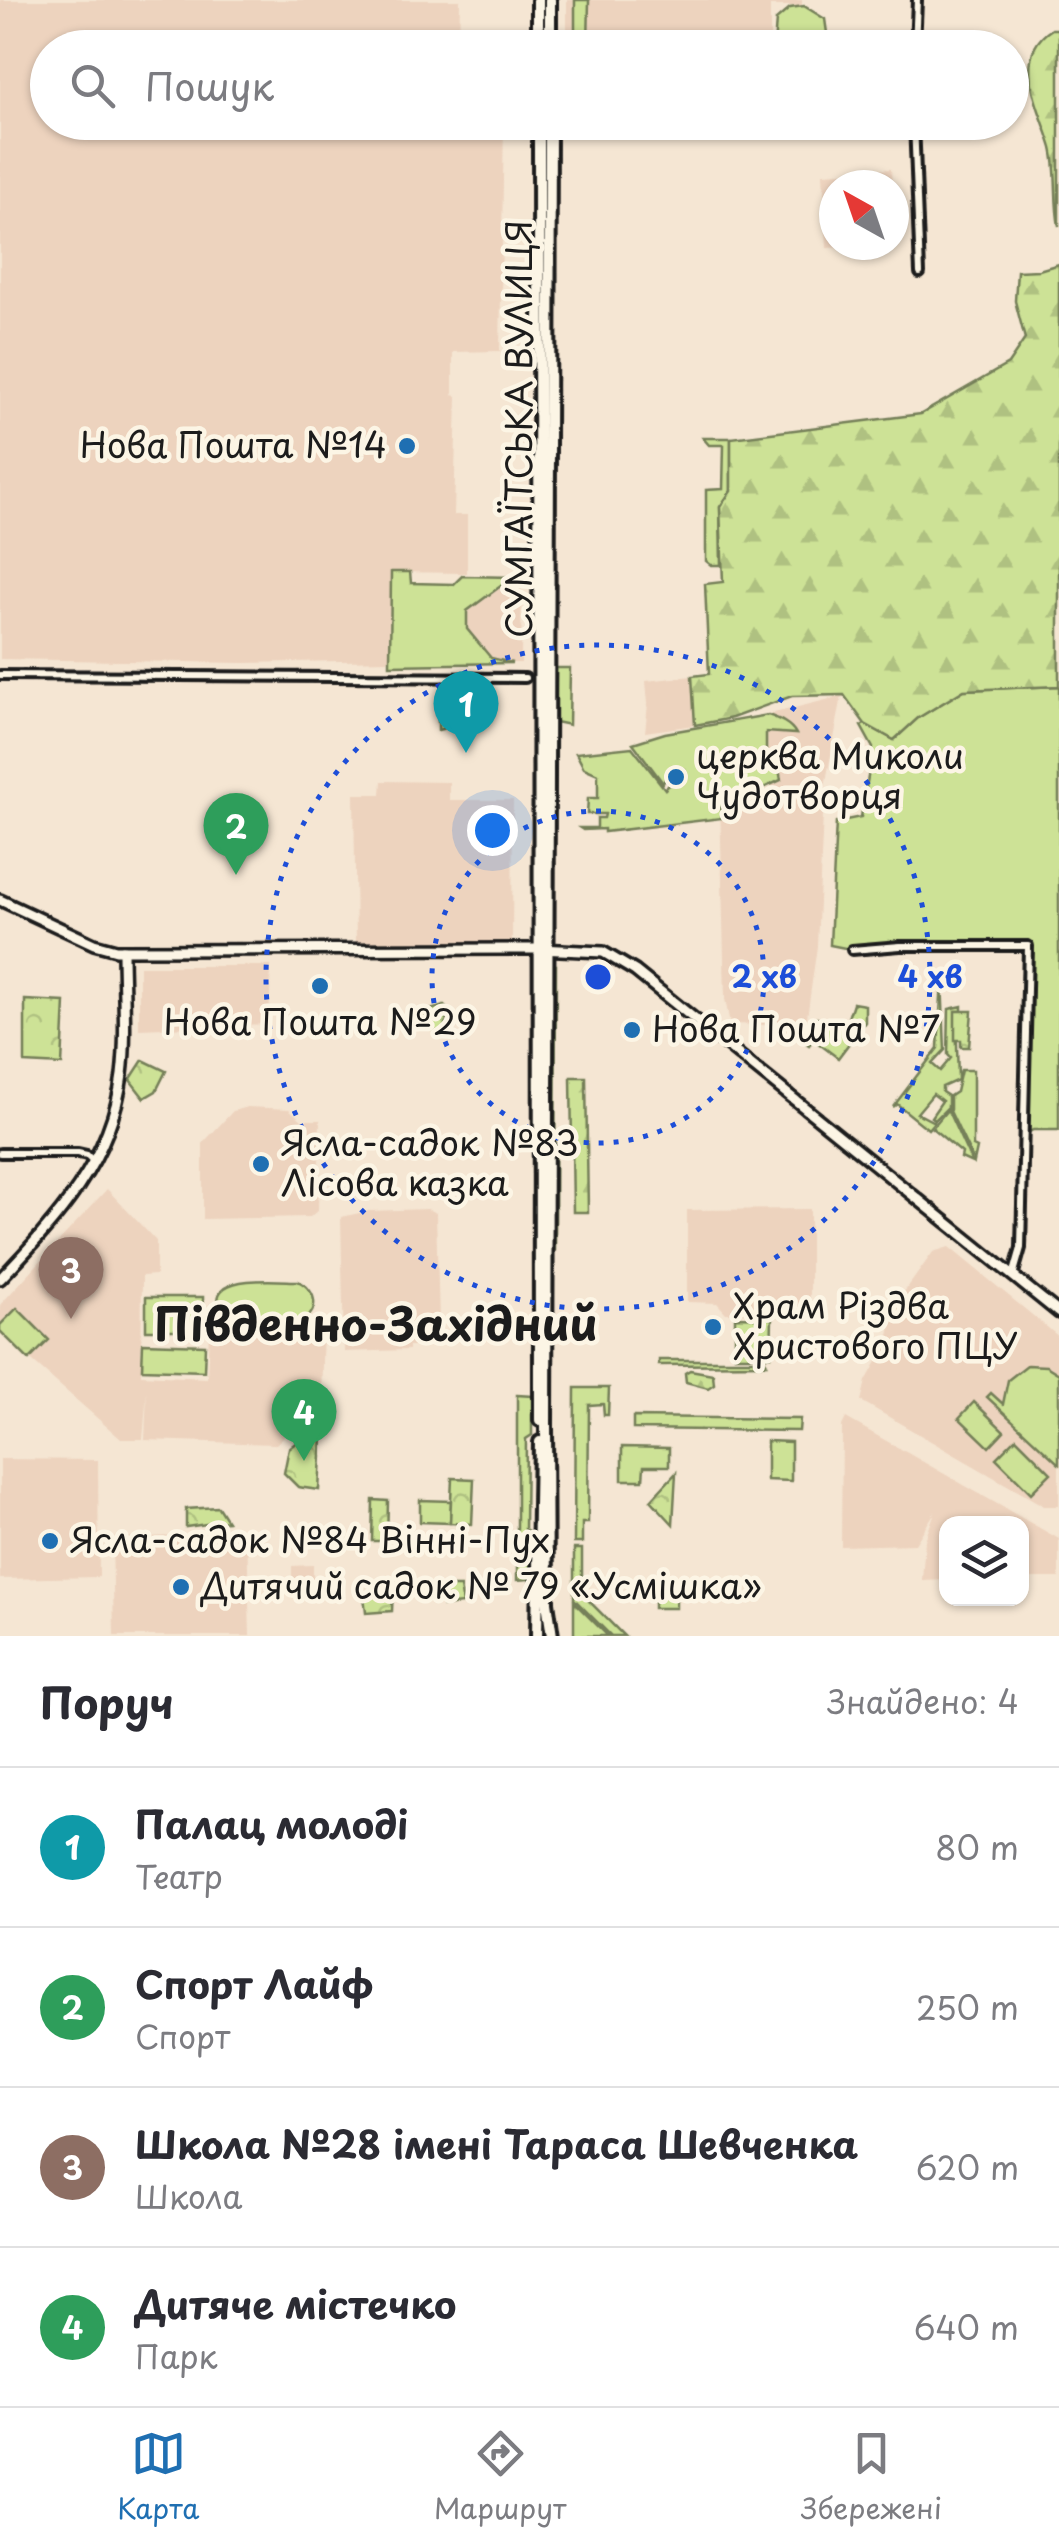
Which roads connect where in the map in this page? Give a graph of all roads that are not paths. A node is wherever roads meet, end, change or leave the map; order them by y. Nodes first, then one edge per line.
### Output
1 (538, 0) edge
2 (550, 0) edge
3 (916, 0) edge
4 (538, 30) edge
5 (550, 30) edge
6 (916, 30) edge
7 (540, 140) edge
8 (549, 140) edge
9 (915, 140) edge
10 (920, 273) dead end
11 (544, 278) junction
12 (0, 675) edge
13 (525, 678) dead end
14 (0, 900) edge
15 (543, 949) junction
16 (124, 950) junction
17 (852, 950) dead end
18 (0, 1153) edge
19 (94, 1162) junction
20 (1014, 1276) junction
21 (0, 1279) edge
22 (1059, 1313) edge
23 (537, 1636) edge
24 (552, 1636) edge

1 - 4 main road
2 - 5 main road
3 - 6 street
7 - 11 main road, СУМГАЇТСЬКА ВУЛИЦЯ
8 - 11 main road, СУМГАЇТСЬКА ВУЛИЦЯ
9 - 10 street
11 - 15 main road, СУМГАЇТСЬКА ВУЛИЦЯ
12 - 13 street
14 - 16 street
15 - 16 street
15 - 20 street
15 - 23 main road, СУМГАЇТСЬКА ВУЛИЦЯ
15 - 24 main road, СУМГАЇТСЬКА ВУЛИЦЯ
16 - 19 street
17 - 20 street
18 - 19 street
19 - 21 street
20 - 22 street

